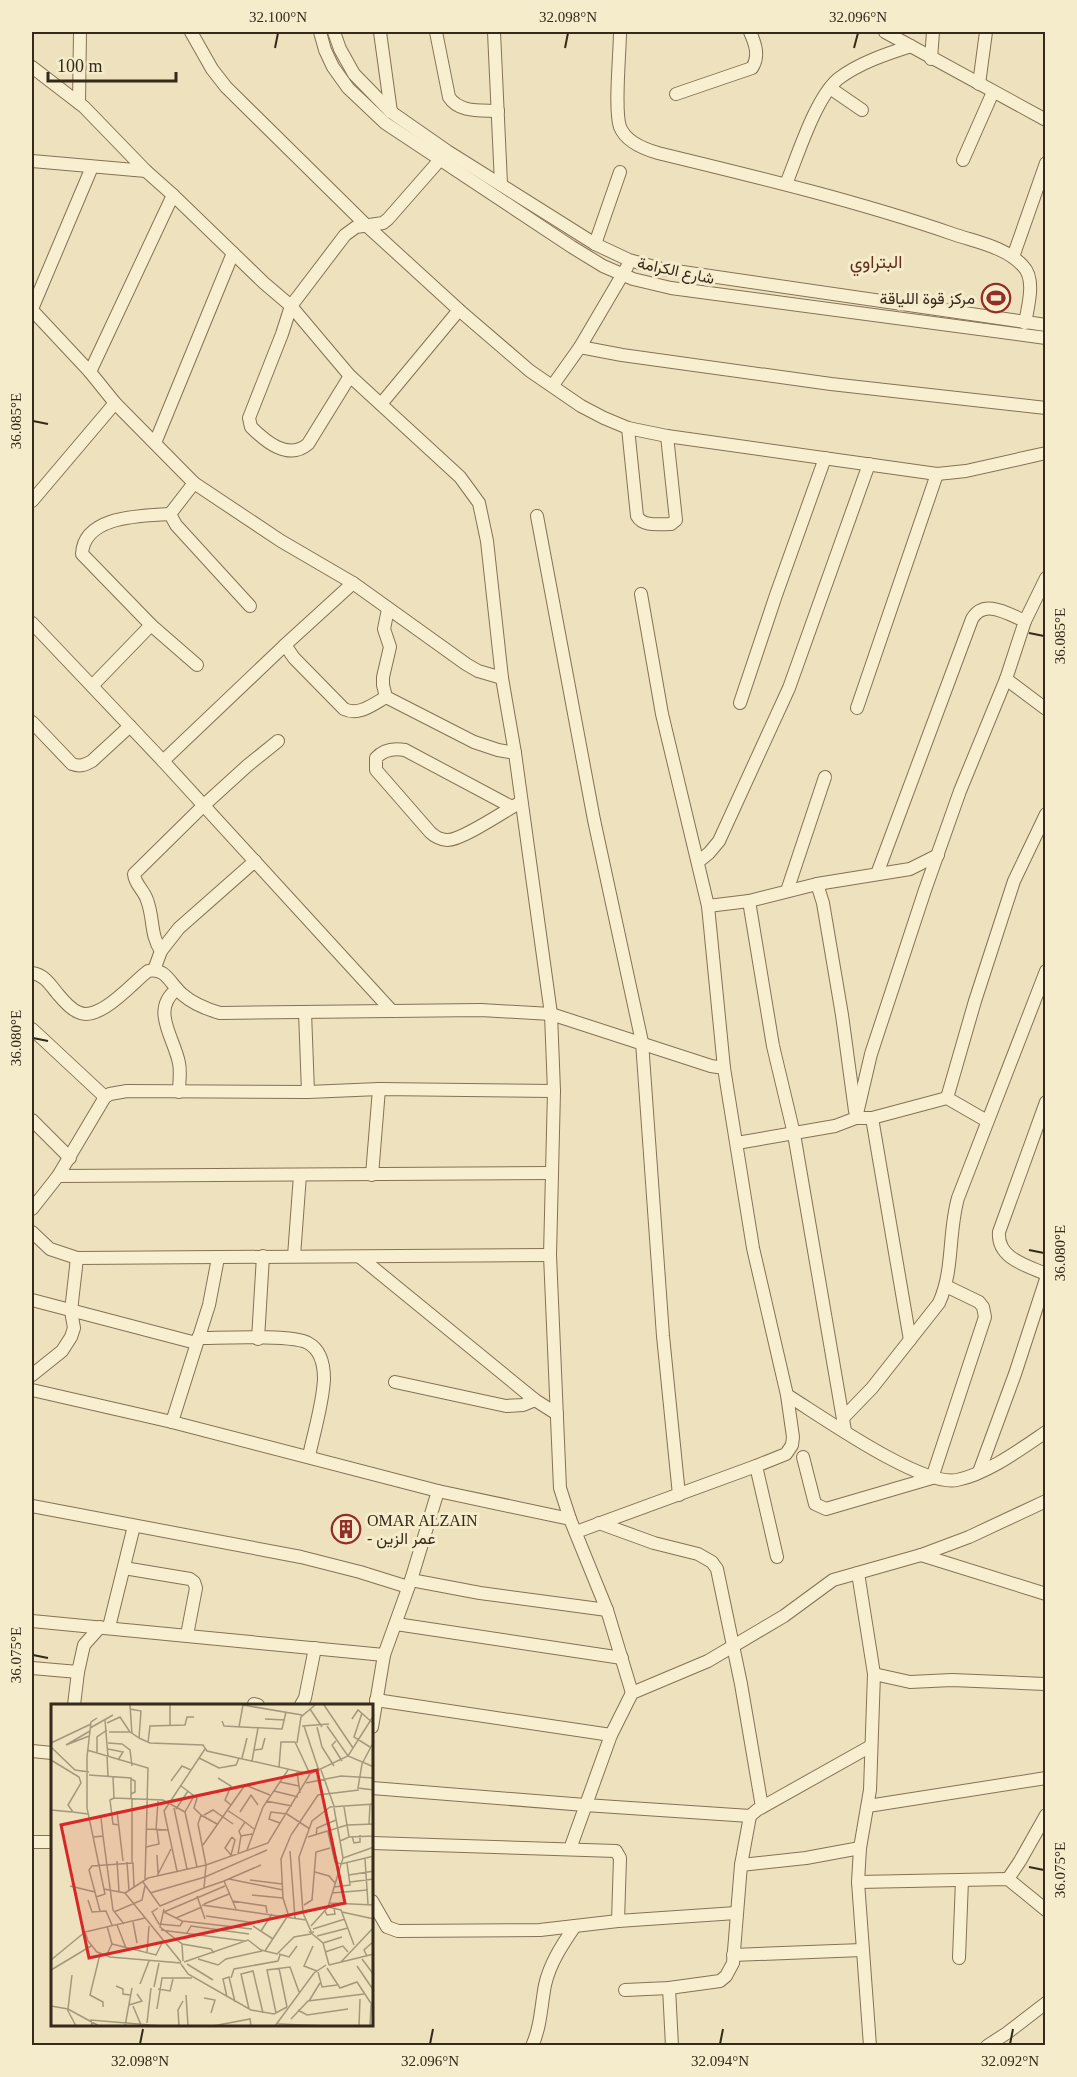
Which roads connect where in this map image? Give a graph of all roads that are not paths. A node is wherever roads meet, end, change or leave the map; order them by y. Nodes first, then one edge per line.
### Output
1 (80, 32) edge
2 (191, 32) edge
3 (320, 32) edge
4 (334, 32) edge
5 (380, 32) edge
6 (436, 32) edge
7 (494, 32) edge
8 (620, 32) edge
9 (750, 32) edge
10 (885, 32) edge
11 (933, 32) edge
12 (986, 32) edge
13 (911, 46) junction
14 (931, 58) junction
15 (32, 67) edge
16 (979, 84) junction
17 (830, 88) junction
18 (993, 92) junction
19 (676, 94) dead end
20 (79, 103) junction
21 (862, 110) dead end
22 (498, 111) junction
23 (391, 112) junction
24 (1046, 120) edge
25 (444, 155) junction
26 (963, 160) dead end
27 (32, 161) edge
28 (1046, 163) edge
29 (92, 167) junction
30 (146, 171) junction
31 (620, 172) dead end
32 (501, 184) junction
33 (786, 184) junction
34 (173, 195) junction
35 (366, 225) junction
36 (595, 244) junction
37 (233, 254) junction
38 (1013, 257) junction
39 (629, 260) junction
40 (622, 274) junction
41 (291, 306) junction
42 (32, 310) edge
43 (459, 310) junction
44 (1025, 323) junction
45 (1046, 325) edge
46 (1046, 338) edge
47 (580, 346) junction
48 (90, 372) junction
49 (350, 376) junction
50 (553, 386) junction
51 (115, 403) junction
52 (381, 404) junction
53 (1046, 408) edge
54 (628, 428) junction
55 (667, 436) junction
56 (155, 443) junction
57 (1046, 453) edge
58 (825, 458) junction
59 (869, 464) junction
60 (937, 474) junction
61 (194, 483) junction
62 (32, 501) edge
63 (170, 514) junction
64 (537, 516) dead end
65 (353, 582) junction
66 (1044, 585) edge
67 (640, 594) dead end
68 (250, 606) dead end
69 (388, 609) junction
70 (1025, 621) junction
71 (32, 623) edge
72 (151, 625) junction
73 (285, 645) junction
74 (197, 665) dead end
75 (502, 678) junction
76 (1006, 679) junction
77 (92, 686) junction
78 (386, 697) junction
79 (740, 703) dead end
80 (857, 708) dead end
81 (1046, 709) edge
82 (32, 722) edge
83 (130, 726) junction
84 (278, 741) dead end
85 (515, 753) junction
86 (163, 761) junction
87 (825, 777) dead end
88 (516, 805) junction
89 (203, 806) junction
90 (1046, 814) edge
91 (938, 855) junction
92 (255, 861) junction
93 (699, 861) junction
94 (877, 874) junction
95 (818, 884) junction
96 (787, 891) junction
97 (749, 901) junction
98 (708, 906) junction
99 (161, 951) junction
100 (154, 970) junction
101 (1046, 971) edge
102 (32, 973) edge
103 (177, 989) junction
104 (391, 1010) junction
105 (305, 1012) junction
106 (551, 1014) junction
107 (32, 1029) edge
108 (642, 1042) junction
109 (724, 1068) junction
110 (379, 1089) junction
111 (554, 1091) junction
112 (179, 1092) junction
113 (308, 1092) junction
114 (105, 1097) junction
115 (947, 1098) junction
116 (1046, 1102) edge
117 (856, 1118) junction
118 (872, 1118) junction
119 (32, 1120) edge
120 (987, 1121) junction
121 (794, 1134) junction
122 (737, 1143) junction
123 (70, 1158) junction
124 (552, 1173) junction
125 (372, 1174) junction
126 (300, 1175) junction
127 (58, 1176) junction
128 (32, 1209) edge
129 (32, 1232) edge
130 (550, 1255) junction
131 (263, 1256) junction
132 (294, 1256) junction
133 (360, 1257) junction
134 (77, 1258) junction
135 (218, 1258) junction
136 (1046, 1274) edge
137 (1046, 1279) edge
138 (946, 1286) junction
139 (32, 1300) edge
140 (71, 1311) junction
141 (258, 1339) junction
142 (910, 1340) junction
143 (197, 1341) junction
144 (32, 1375) edge
145 (395, 1382) dead end
146 (32, 1390) edge
147 (787, 1395) junction
148 (535, 1400) junction
149 (557, 1414) junction
150 (172, 1422) junction
151 (844, 1424) junction
152 (1046, 1432) edge
153 (309, 1456) junction
154 (803, 1457) dead end
155 (756, 1466) junction
156 (979, 1472) junction
157 (932, 1478) junction
158 (438, 1491) junction
159 (679, 1495) junction
160 (1046, 1501) edge
161 (32, 1506) edge
162 (570, 1519) junction
163 (599, 1523) junction
164 (134, 1526) junction
165 (576, 1532) junction
166 (921, 1555) junction
167 (777, 1557) dead end
168 (124, 1568) junction
169 (858, 1573) junction
170 (410, 1583) junction
171 (1046, 1594) edge
172 (607, 1610) junction
173 (32, 1621) edge
174 (396, 1624) junction
175 (105, 1627) junction
176 (187, 1635) junction
177 (732, 1647) junction
178 (315, 1648) junction
179 (384, 1655) junction
180 (622, 1658) junction
181 (32, 1668) edge
182 (78, 1672) junction
183 (874, 1674) junction
184 (1045, 1684) edge
185 (632, 1694) junction
186 (376, 1700) junction
187 (74, 1704) edge
188 (302, 1704) edge
189 (374, 1714) edge
190 (611, 1735) junction
191 (871, 1746) junction
192 (32, 1751) edge
193 (51, 1753) edge
194 (1046, 1778) edge
195 (374, 1788) edge
196 (585, 1805) junction
197 (868, 1806) junction
198 (762, 1807) junction
199 (1046, 1815) edge
200 (750, 1816) junction
201 (32, 1842) edge
202 (51, 1842) edge
203 (374, 1843) edge
204 (860, 1848) junction
205 (570, 1849) junction
206 (741, 1864) junction
207 (1008, 1879) junction
208 (962, 1880) junction
209 (858, 1882) junction
210 (374, 1904) edge
211 (1046, 1910) edge
212 (736, 1913) junction
213 (618, 1921) junction
214 (575, 1926) junction
215 (862, 1950) junction
216 (734, 1955) junction
217 (959, 1958) dead end
218 (669, 1988) junction
219 (625, 1990) dead end
220 (1046, 2003) edge
221 (987, 2045) edge
222 (532, 2046) edge
223 (672, 2046) edge
224 (870, 2046) edge

1 - 20 street
2 - 35 street
3 - 25 street, شارع الكرامة
4 - 23 street, شارع الكرامة
5 - 23 street
6 - 22 street
7 - 22 street
8 - 33 street
9 - 19 street
10 - 13 street
11 - 14 street
12 - 16 street
13 - 14 street
13 - 17 street
14 - 16 street
15 - 20 street
16 - 18 street
17 - 21 street
17 - 33 street
18 - 24 street
18 - 26 street
20 - 30 street
22 - 32 street
23 - 25 street, شارع الكرامة
25 - 32 street, شارع الكرامة
25 - 35 street
25 - 40 street, شارع الكرامة
27 - 29 street
28 - 38 street
29 - 30 street
29 - 42 street
30 - 34 street
31 - 36 street
32 - 36 street, شارع الكرامة
33 - 38 street
34 - 37 street
34 - 48 street
35 - 41 street
35 - 43 street
36 - 39 street, شارع الكرامة
37 - 41 street
37 - 56 street
38 - 44 street
39 - 40 street
39 - 44 street, شارع الكرامة
40 - 46 street, شارع الكرامة
40 - 47 street
41 - 49 street
41 - 49 street
42 - 48 street
43 - 50 street
43 - 52 street
44 - 45 street, شارع الكرامة
47 - 50 street
47 - 53 street
48 - 51 street
49 - 52 street
50 - 54 street
51 - 56 street
51 - 62 street
52 - 75 street
54 - 55 street
54 - 55 street
55 - 58 street
56 - 61 street
57 - 60 street
58 - 59 street
58 - 79 street
59 - 60 street
59 - 93 street
60 - 80 street
61 - 63 street
61 - 65 street
63 - 68 street
63 - 72 street
64 - 108 street
65 - 69 street
65 - 73 street
66 - 70 street
67 - 93 street
69 - 75 street
69 - 78 street
70 - 76 street
70 - 94 street
71 - 77 street
72 - 74 street
72 - 77 street
73 - 78 street
73 - 86 street
75 - 85 street
76 - 81 street
76 - 91 street
77 - 83 street
78 - 85 street
82 - 83 street
83 - 86 street
84 - 89 street
85 - 88 street
86 - 89 street
87 - 96 street
88 - 88 street
88 - 106 street
89 - 92 street
89 - 99 street
90 - 115 street
91 - 94 street
91 - 117 street
92 - 99 street
92 - 104 street
93 - 98 street
94 - 95 street
95 - 96 street
95 - 117 street
96 - 97 street
97 - 98 street
97 - 121 street
98 - 109 street
99 - 100 street
100 - 102 street
100 - 103 street
101 - 120 street
103 - 105 street
103 - 112 street
104 - 105 street
104 - 106 street
105 - 113 street
106 - 108 street
106 - 111 street
107 - 114 street
108 - 109 street
108 - 159 street
109 - 122 street
110 - 111 street
110 - 113 street
110 - 125 street
111 - 124 street
112 - 113 street
112 - 114 street
114 - 123 street
115 - 118 street
115 - 120 street
116 - 136 street
117 - 118 street
117 - 121 street
118 - 142 street
119 - 123 street
120 - 138 street
121 - 122 street
121 - 151 street
122 - 147 street
123 - 127 street
124 - 125 street
124 - 130 street
125 - 126 street
126 - 127 street
126 - 132 street
127 - 128 street
129 - 134 street
130 - 133 street
130 - 149 street
131 - 132 street
131 - 135 street
131 - 141 street
132 - 133 street
133 - 148 street
134 - 135 street
134 - 140 street
135 - 143 street
137 - 156 street
138 - 142 street
138 - 157 street
139 - 140 street
140 - 143 street
140 - 144 street
141 - 143 street
141 - 153 street
142 - 151 street
143 - 150 street
145 - 148 street
146 - 150 street
147 - 151 street
147 - 155 street
148 - 149 street
149 - 162 street
150 - 153 street
151 - 157 street
152 - 156 street
153 - 158 street
154 - 157 street
155 - 159 street
155 - 167 street
156 - 157 street
158 - 162 street
158 - 170 street
159 - 163 street
160 - 166 street
161 - 164 street
162 - 165 street
163 - 165 street
163 - 177 street
164 - 168 street
164 - 170 street
165 - 172 street
166 - 169 street
166 - 171 street
168 - 175 street
168 - 176 street
169 - 177 street
169 - 183 street
170 - 172 street
170 - 174 street
172 - 180 street
173 - 175 street
174 - 179 street
174 - 180 street
175 - 176 street
175 - 182 street
176 - 178 street
177 - 185 street
177 - 198 street
178 - 179 street
178 - 188 street
179 - 186 street
180 - 185 street
181 - 182 street
182 - 187 street
183 - 184 street
183 - 191 street
185 - 190 street
186 - 189 street
186 - 190 street
190 - 196 street
191 - 197 street
191 - 198 street
192 - 193 street
194 - 197 street
195 - 196 street
196 - 200 street
196 - 205 street
197 - 204 street
198 - 200 street
199 - 207 street
200 - 206 street
201 - 202 street
203 - 205 street
204 - 206 street
204 - 209 street
205 - 213 street
206 - 212 street
207 - 208 street
207 - 211 street
208 - 209 street
208 - 217 street
209 - 215 street
210 - 214 street
212 - 213 street
212 - 216 street
213 - 214 street
214 - 222 street
215 - 216 street
215 - 224 street
216 - 218 street
218 - 219 street
218 - 223 street
220 - 221 street

